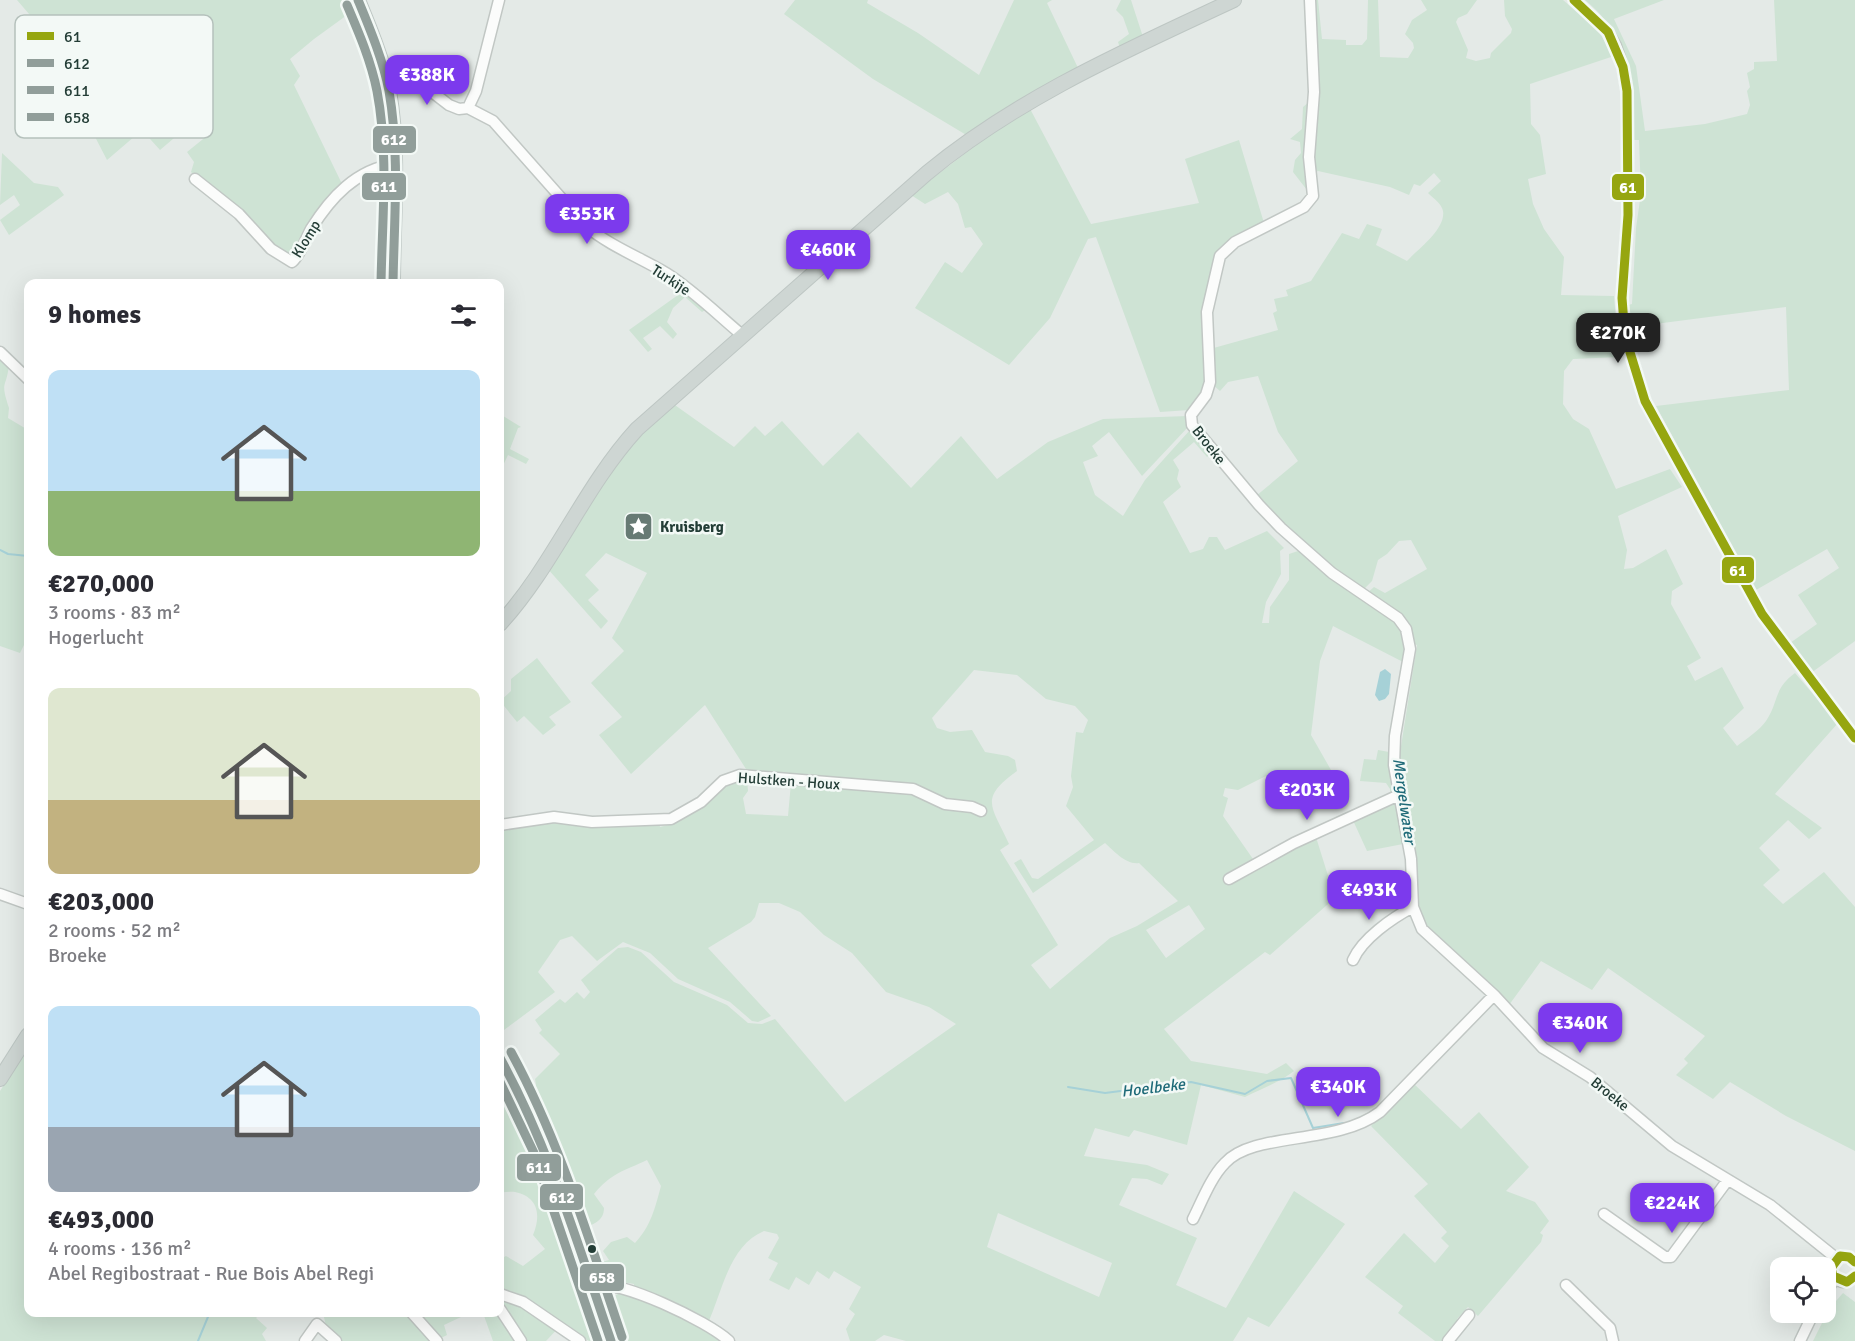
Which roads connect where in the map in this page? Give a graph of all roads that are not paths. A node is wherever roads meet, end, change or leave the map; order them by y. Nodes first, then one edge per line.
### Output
1 (358, 0) edge
2 (499, 0) edge
3 (1234, 0) edge
4 (1310, 0) edge
5 (1574, 0) edge
6 (383, 67) junction
7 (468, 108) junction
8 (394, 164) junction
9 (195, 179) dead end
10 (393, 279) edge
11 (742, 336) junction
12 (0, 352) edge
13 (24, 375) edge
14 (504, 619) edge
15 (1852, 734) edge
16 (1399, 795) junction
17 (981, 811) dead end
18 (504, 824) edge
19 (1229, 879) dead end
20 (0, 894) edge
21 (24, 903) edge
22 (1413, 907) junction
23 (1353, 960) dead end
24 (1494, 995) junction
25 (24, 1044) edge
26 (504, 1065) edge
27 (0, 1079) edge
28 (1727, 1181) junction
29 (1604, 1214) dead end
30 (1193, 1219) dead end
31 (1835, 1257) edge
32 (1836, 1258) edge
33 (1855, 1262) edge
34 (1855, 1276) edge
35 (1836, 1279) edge
36 (592, 1285) junction
37 (1566, 1285) dead end
38 (504, 1295) edge
39 (504, 1315) edge
40 (1469, 1315) dead end
41 (317, 1317) edge
42 (415, 1317) edge
43 (1809, 1323) edge
44 (317, 1324) junction
45 (305, 1341) edge
46 (336, 1341) edge
47 (437, 1341) edge
48 (521, 1341) edge
49 (580, 1341) edge
50 (611, 1341) edge
51 (729, 1341) edge
52 (1448, 1341) edge
53 (1613, 1341) edge
54 (1800, 1341) edge

1 - 6 main road
2 - 7 street
3 - 11 main road
4 - 16 street, Broeke
5 - 15 street
6 - 7 street, Turkije
6 - 8 main road
7 - 11 street, Turkije
8 - 9 street, Klomp
8 - 10 main road
11 - 14 main road
12 - 13 street
16 - 19 street
16 - 22 street, Broeke
17 - 18 street, Hulstken - Houx
20 - 21 street
22 - 23 street
22 - 24 street, Broeke
24 - 28 street, Broeke
24 - 30 street
25 - 27 main road
26 - 36 main road
28 - 29 street
28 - 31 street, Broeke
32 - 33 street, Broeke
34 - 35 street
36 - 50 main road
36 - 51 street
37 - 53 street
38 - 49 street
39 - 48 street
40 - 52 street
41 - 44 street
42 - 47 street
43 - 54 street
44 - 45 street
44 - 46 street

